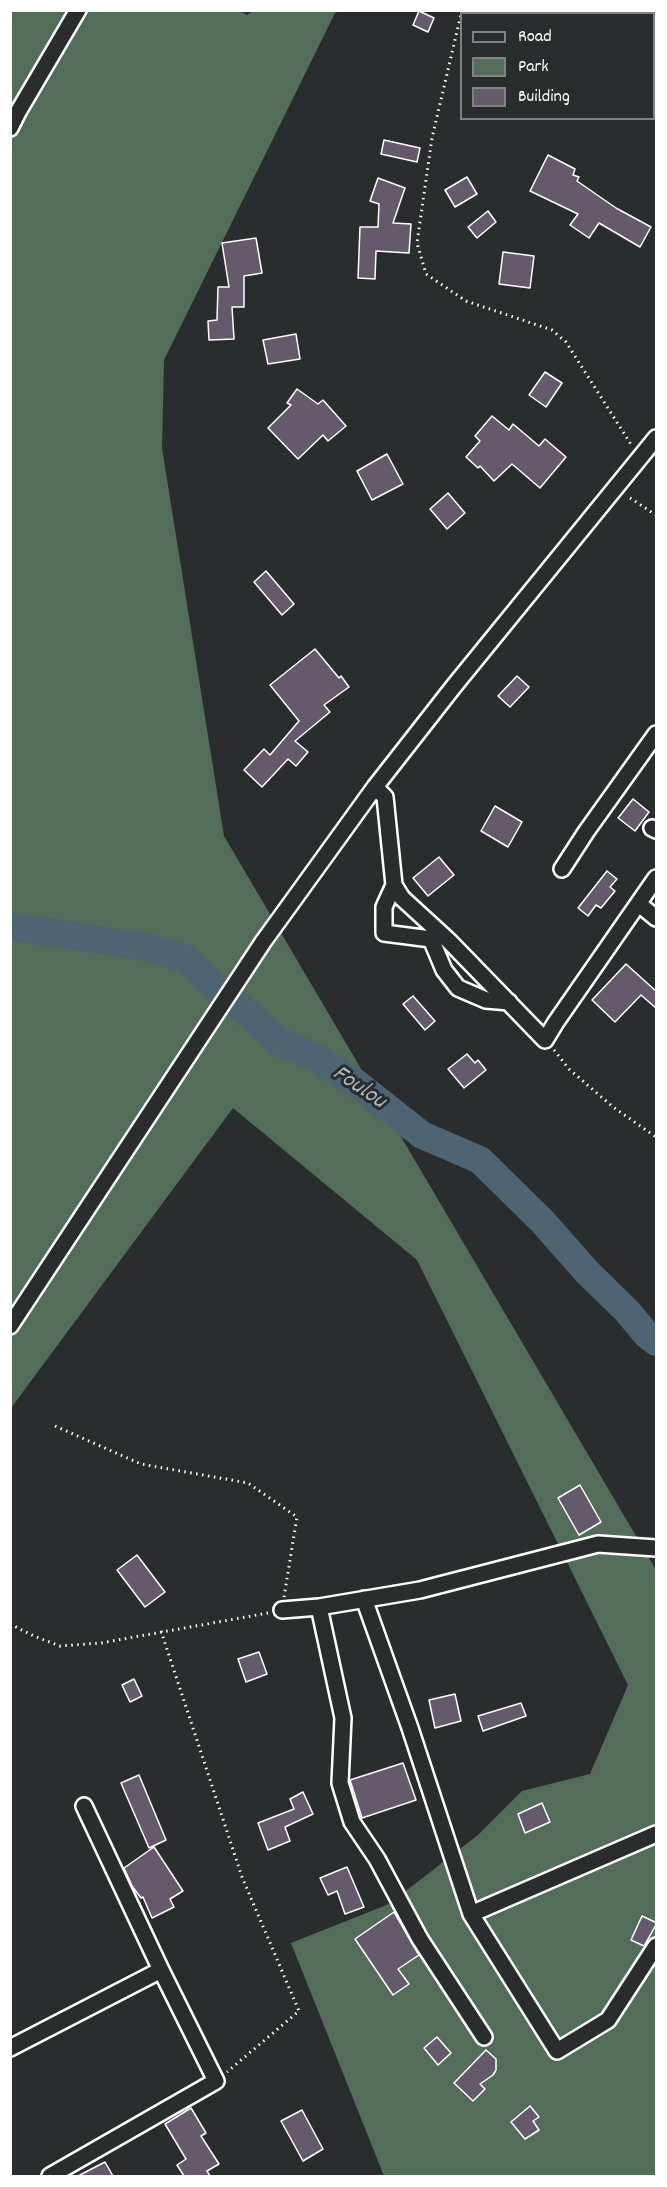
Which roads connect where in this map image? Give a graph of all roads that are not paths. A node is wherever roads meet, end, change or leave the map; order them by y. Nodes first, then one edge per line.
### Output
1 (78, 10) edge
2 (10, 128) edge
3 (657, 438) edge
4 (657, 734) edge
5 (375, 787) junction
6 (562, 870) dead end
7 (657, 878) edge
8 (393, 885) junction
9 (639, 904) junction
10 (657, 918) edge
11 (509, 1002) junction
12 (10, 1326) edge
13 (657, 1548) edge
14 (364, 1599) junction
15 (319, 1607) junction
16 (282, 1610) road end
17 (84, 1806) dead end
18 (657, 1834) edge
19 (471, 1914) junction
20 (657, 1946) edge
21 (161, 1970) junction
22 (484, 2037) dead end
23 (10, 2048) edge
24 (50, 2176) edge

1 - 2 street
3 - 5 street
4 - 6 street
5 - 8 street
5 - 12 street
7 - 9 street
8 - 11 street
8 - 11 street
9 - 10 street
9 - 11 street
13 - 14 street
14 - 15 street
14 - 19 street
15 - 16 street
15 - 22 street
17 - 21 street
18 - 19 street
19 - 20 street
21 - 23 street
21 - 24 street

